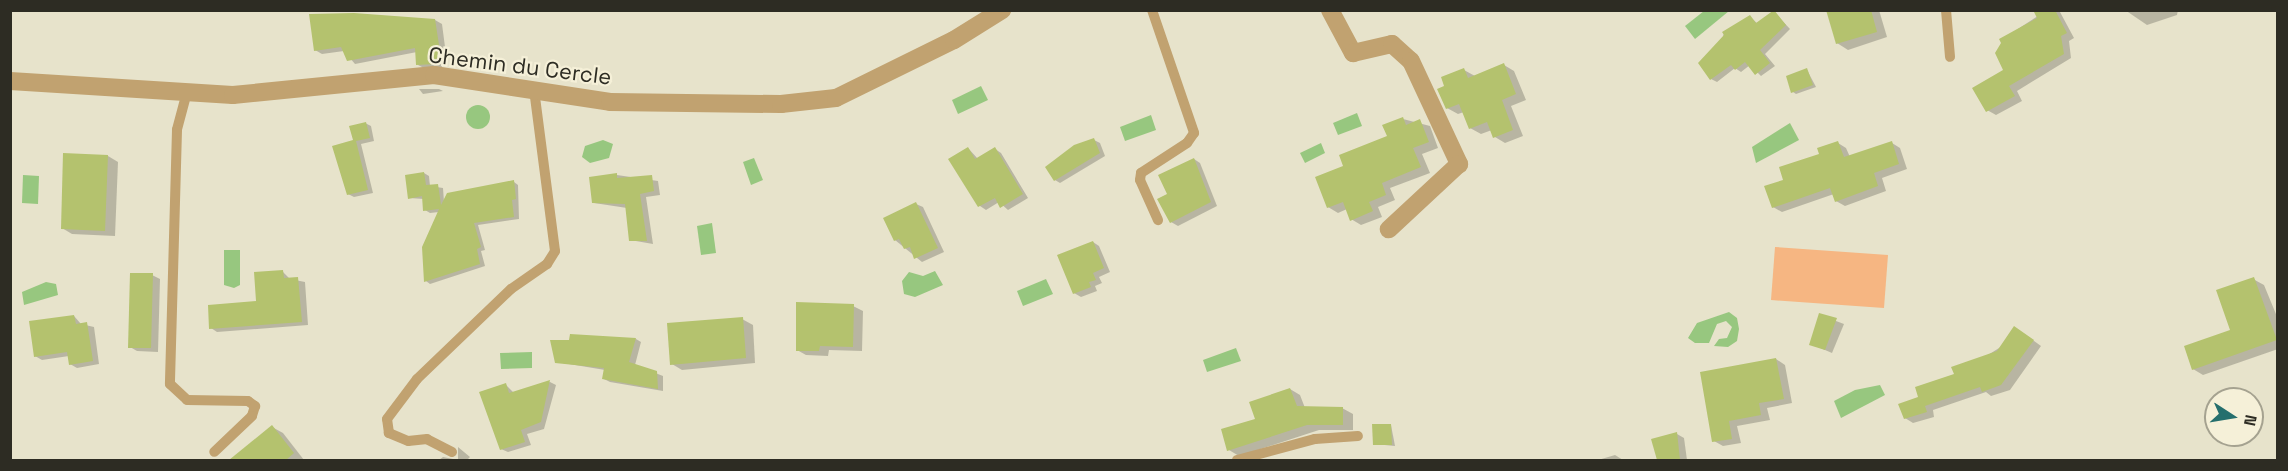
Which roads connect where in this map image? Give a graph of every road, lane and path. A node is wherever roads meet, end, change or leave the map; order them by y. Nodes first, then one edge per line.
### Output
1 (1002, 10) edge
2 (1152, 10) edge
3 (1330, 10) edge
4 (1946, 10) edge
5 (1950, 57) dead end
6 (10, 81) edge
7 (534, 90) junction
8 (187, 92) junction
9 (1158, 220) dead end
10 (1389, 229) dead end
11 (1358, 436) dead end
12 (214, 452) dead end
13 (452, 452) dead end
14 (1237, 460) edge

1 - 7 street, Chemin du Cercle
2 - 9 lane
3 - 10 street
4 - 5 lane
6 - 8 street, Chemin du Cercle
7 - 8 street, Chemin du Cercle
7 - 13 lane
8 - 12 lane
11 - 14 lane

